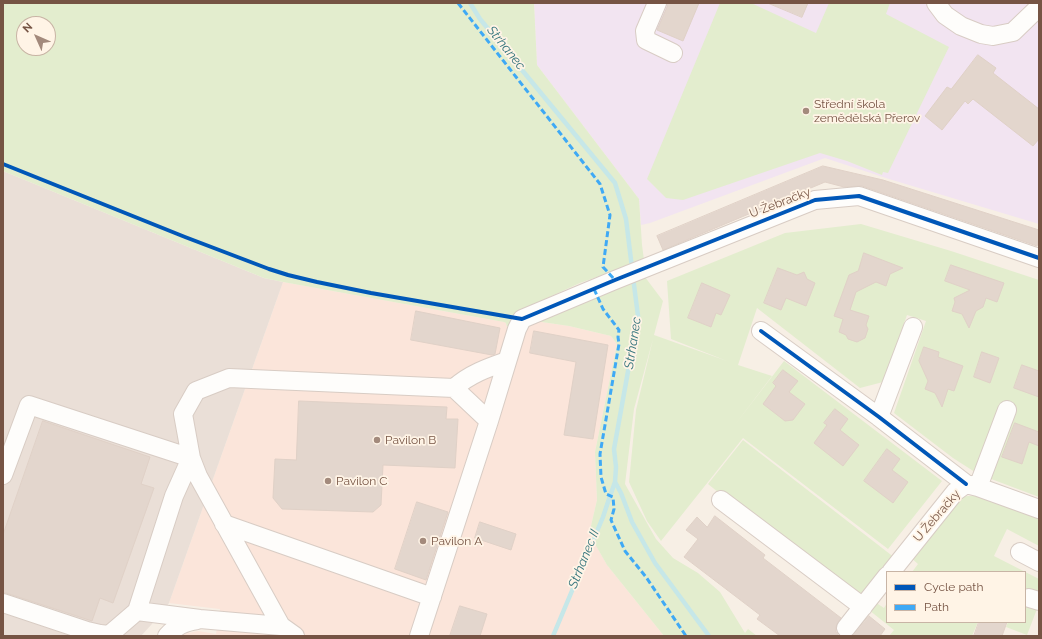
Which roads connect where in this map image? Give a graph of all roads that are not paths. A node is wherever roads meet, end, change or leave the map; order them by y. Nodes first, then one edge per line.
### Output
1 (657, 3) edge
2 (936, 3) edge
3 (1039, 7) edge
4 (673, 53) dead end
5 (1039, 258) edge
6 (913, 326) dead end
7 (761, 330) dead end
8 (507, 361) junction
9 (454, 388) junction
10 (1007, 410) dead end
11 (879, 417) junction
12 (489, 421) junction
13 (191, 458) junction
14 (3, 475) edge
15 (972, 486) junction
16 (721, 500) dead end
17 (1039, 509) edge
18 (224, 524) junction
19 (1020, 552) dead end
20 (1039, 562) edge
21 (891, 571) edge
22 (886, 577) edge
23 (432, 597) junction
24 (3, 603) edge
25 (862, 607) junction
26 (137, 611) junction
27 (200, 619) junction
28 (846, 628) dead end
29 (288, 631) edge
30 (167, 636) edge
31 (419, 636) edge

1 - 4 street
2 - 3 street
5 - 8 street, U Žebračky
6 - 11 street
7 - 11 street
8 - 9 street
8 - 12 street
9 - 12 street
9 - 13 street
10 - 15 street
11 - 15 street
12 - 23 street
13 - 14 street
13 - 18 street
13 - 26 street
15 - 17 street, U Žebračky
15 - 21 street, U Žebračky
16 - 25 street
18 - 23 street
18 - 29 street
19 - 20 street
22 - 25 street
23 - 31 street
24 - 26 street
25 - 28 street
26 - 27 street
27 - 29 street
27 - 30 street

